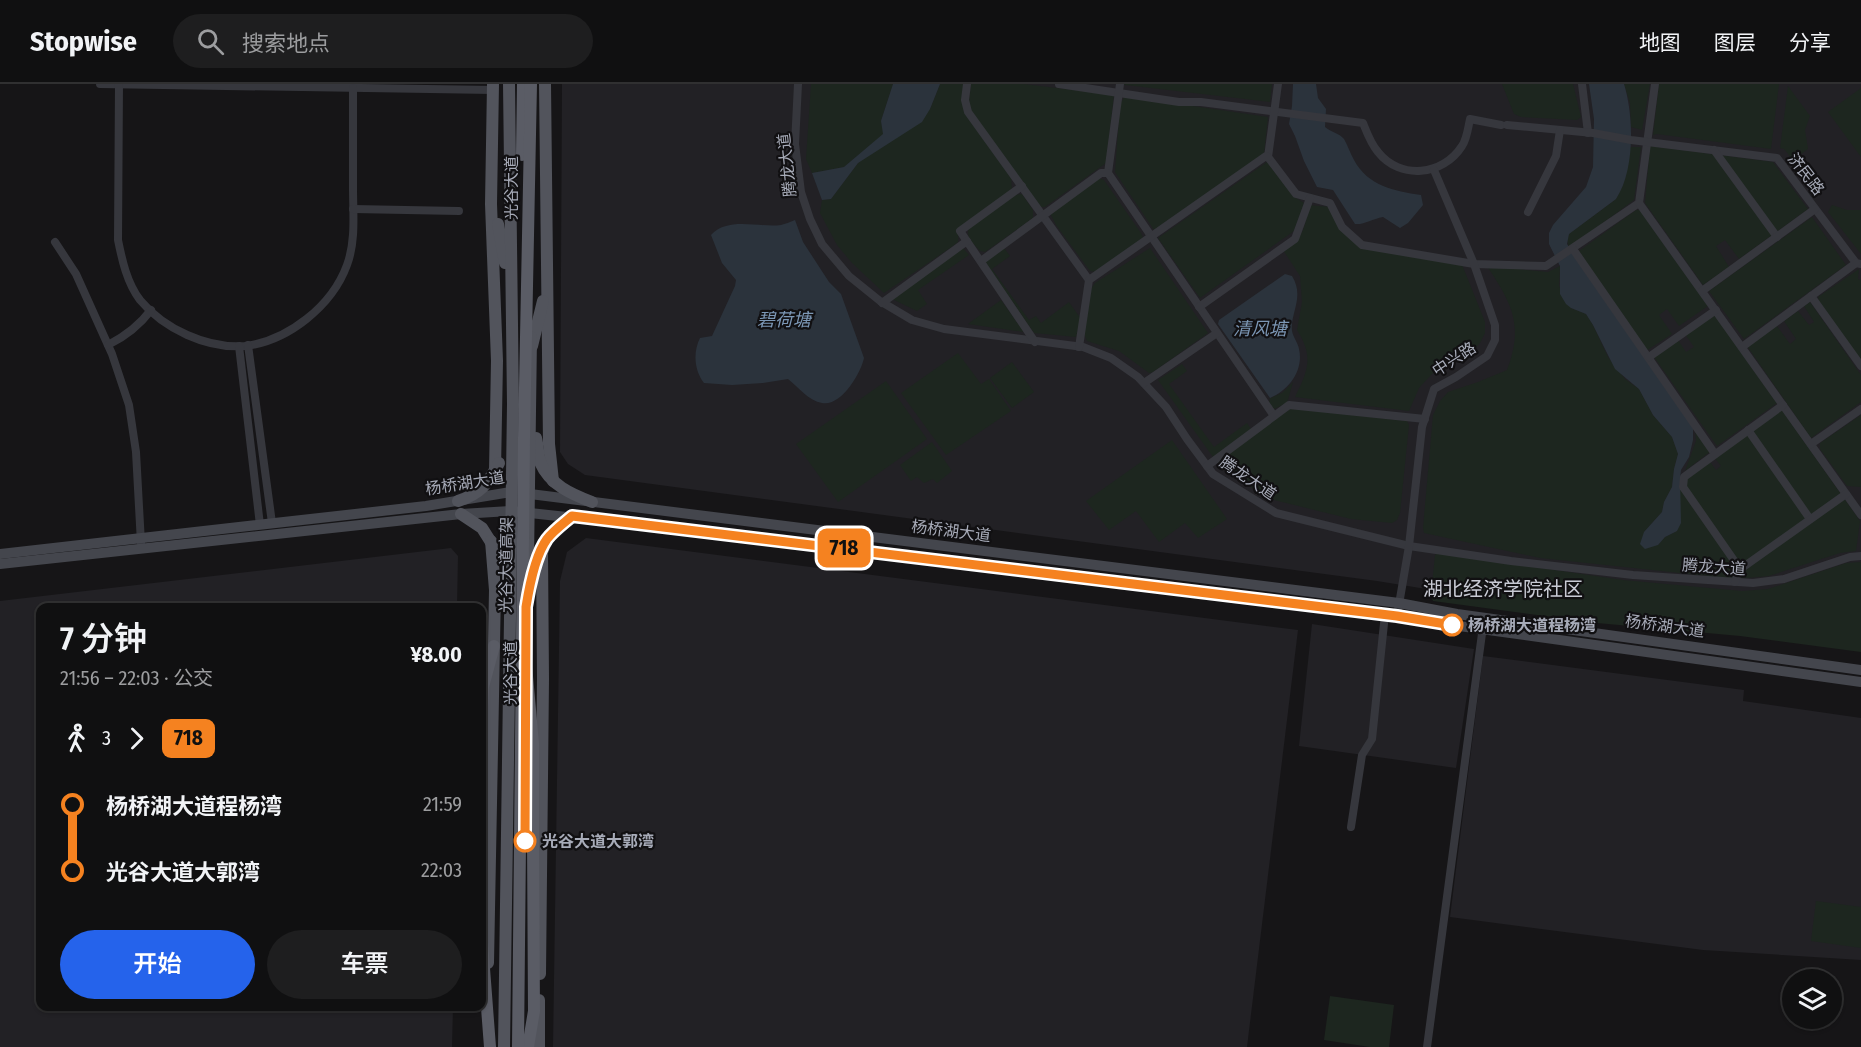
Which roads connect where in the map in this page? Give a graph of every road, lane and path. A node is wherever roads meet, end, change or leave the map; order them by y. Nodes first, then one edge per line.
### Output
1 (100, 84) edge
2 (119, 84) edge
3 (509, 84) edge
4 (523, 84) edge
5 (530, 84) edge
6 (545, 84) edge
7 (798, 84) edge
8 (967, 84) edge
9 (1059, 84) edge
10 (1278, 84) edge
11 (1582, 84) edge
12 (1656, 84) edge
13 (493, 87) edge
14 (353, 88) junction
15 (1119, 88) edge
16 (1274, 112) junction
17 (1560, 130) junction
18 (1588, 133) junction
19 (1647, 142) junction
20 (1714, 150) junction
21 (1268, 157) junction
22 (1434, 170) junction
23 (1108, 173) junction
24 (1022, 186) junction
25 (491, 194) junction
26 (1310, 198) junction
27 (1639, 203) junction
28 (353, 209) junction
29 (1815, 209) junction
30 (459, 211) dead end
31 (1528, 212) dead end
32 (1043, 215) junction
33 (1151, 237) junction
34 (1777, 237) junction
35 (967, 241) junction
36 (55, 242) dead end
37 (1573, 250) junction
38 (981, 261) junction
39 (1858, 263) edge
40 (1474, 264) junction
41 (548, 278) junction
42 (1089, 280) junction
43 (1702, 291) junction
44 (511, 293) junction
45 (1811, 296) junction
46 (882, 303) junction
47 (1199, 307) junction
48 (151, 310) junction
49 (1716, 310) junction
50 (1217, 333) junction
51 (1035, 342) junction
52 (108, 345) junction
53 (248, 345) junction
54 (239, 346) junction
55 (531, 347) junction
56 (1079, 347) junction
57 (1742, 347) junction
58 (1649, 357) junction
59 (1861, 366) edge
60 (1144, 383) junction
61 (513, 404) junction
62 (1783, 405) junction
63 (531, 408) junction
64 (1861, 410) edge
65 (1274, 416) junction
66 (1425, 419) junction
67 (1748, 430) junction
68 (1811, 444) junction
69 (1715, 454) junction
70 (1207, 466) junction
71 (495, 470) junction
72 (553, 480) junction
73 (511, 492) junction
74 (530, 494) junction
75 (1846, 494) junction
76 (458, 501) junction
77 (592, 502) junction
78 (511, 512) junction
79 (530, 513) junction
80 (461, 514) junction
81 (1861, 514) edge
82 (572, 516) junction
83 (1810, 519) junction
84 (272, 523) junction
85 (260, 525) junction
86 (141, 538) junction
87 (491, 541) junction
88 (1409, 546) junction
89 (141, 550) junction
90 (542, 552) junction
91 (0, 554) edge
92 (1860, 554) edge
93 (0, 564) edge
94 (1740, 569) junction
95 (1735, 582) junction
96 (510, 594) junction
97 (1399, 603) junction
98 (526, 607) junction
99 (1385, 614) junction
100 (1397, 616) junction
101 (1484, 617) junction
102 (1483, 630) junction
103 (494, 645) junction
104 (509, 653) junction
105 (526, 662) junction
106 (1861, 670) edge
107 (486, 676) edge
108 (1861, 682) edge
109 (491, 732) junction
110 (1351, 827) dead end
111 (489, 933) junction
112 (486, 942) edge
113 (486, 990) edge
114 (486, 994) edge
115 (488, 995) junction
116 (490, 1047) edge
117 (504, 1047) edge
118 (511, 1047) edge
119 (518, 1047) edge
120 (524, 1047) edge
121 (528, 1047) edge
122 (539, 1047) edge
123 (1427, 1047) edge

1 - 2 street
2 - 14 street
2 - 48 street
3 - 44 main road, 光谷大道
4 - 118 highway, 光谷大道高架, bridge
5 - 55 main road, 光谷大道
5 - 119 highway, 光谷大道高架, bridge
6 - 41 main road
7 - 46 street, 腾龙大道
8 - 24 street
9 - 15 street
10 - 16 street
11 - 18 street
12 - 19 street
13 - 14 street
13 - 25 main road
14 - 28 street
15 - 16 street
15 - 23 street
16 - 21 street
16 - 22 street
17 - 18 street, 济民路
17 - 22 street, 济民路
17 - 31 street
18 - 19 street, 济民路
19 - 20 street, 济民路
19 - 27 street
20 - 29 street, 济民路
20 - 34 street
21 - 26 street
21 - 33 street
22 - 40 street, 中兴路
23 - 32 street
23 - 33 street
24 - 32 street
24 - 35 street
25 - 44 main road
25 - 71 main road
26 - 40 street
26 - 47 street
27 - 37 street
27 - 43 street
28 - 30 street
28 - 53 street
29 - 34 street
29 - 39 street, 济民路
32 - 38 street
32 - 42 street
33 - 42 street
33 - 47 street
34 - 43 street
35 - 38 street
35 - 46 street
36 - 52 street
37 - 40 street
37 - 58 street
38 - 51 street
39 - 45 street
40 - 66 street, 中兴路
41 - 55 main road
41 - 72 main road
42 - 56 street
43 - 49 street
44 - 61 main road, 光谷大道
45 - 57 street
45 - 59 street
46 - 51 street, 腾龙大道
47 - 50 street
48 - 52 street
48 - 54 street
49 - 57 street
49 - 58 street
50 - 60 street
50 - 65 street
51 - 56 street, 腾龙大道
52 - 86 street
53 - 54 street
53 - 84 street
54 - 85 street
55 - 63 main road, 光谷大道
56 - 60 street, 腾龙大道
57 - 62 street
58 - 69 street
60 - 70 street, 腾龙大道
61 - 71 main road
61 - 73 main road, 光谷大道
62 - 67 street
62 - 68 street
63 - 72 main road
63 - 74 main road, 光谷大道
64 - 68 street
65 - 66 street
65 - 70 street
66 - 88 street, 中兴路
67 - 69 street
67 - 83 street
68 - 75 street
69 - 94 street
70 - 88 street, 腾龙大道
71 - 76 main road
72 - 77 main road
73 - 74 main road, 杨桥湖大道
73 - 76 main road, 杨桥湖大道
73 - 78 main road, 光谷大道
74 - 77 main road, 杨桥湖大道
74 - 79 main road, 光谷大道
75 - 81 street
75 - 83 street
76 - 84 main road, 杨桥湖大道
77 - 97 main road, 杨桥湖大道
78 - 79 main road, 杨桥湖大道
78 - 80 main road, 杨桥湖大道
78 - 96 main road, 光谷大道
79 - 82 main road, 杨桥湖大道
79 - 98 main road, 光谷大道
80 - 87 main road
80 - 89 main road, 杨桥湖大道
82 - 90 main road
82 - 99 main road, 杨桥湖大道
83 - 94 street
84 - 85 main road, 杨桥湖大道
85 - 86 main road, 杨桥湖大道
86 - 89 street
86 - 91 main road, 杨桥湖大道
87 - 96 main road
87 - 103 main road
88 - 95 street, 腾龙大道
88 - 97 street, 中兴路
89 - 93 main road, 杨桥湖大道
90 - 98 main road
90 - 122 main road
92 - 95 street, 腾龙大道
94 - 95 street
96 - 104 main road, 光谷大道
97 - 100 street, 中兴路
97 - 101 main road, 杨桥湖大道
98 - 105 main road, 光谷大道
99 - 100 main road, 杨桥湖大道
99 - 110 street
100 - 102 main road, 杨桥湖大道
101 - 102 street
101 - 106 main road, 杨桥湖大道
102 - 108 main road, 杨桥湖大道
102 - 123 street
103 - 107 highway
103 - 109 main road
104 - 109 main road
104 - 117 main road, 光谷大道
105 - 120 main road, 光谷大道
105 - 121 highway
109 - 111 main road
111 - 112 main road
111 - 115 main road
113 - 115 main road
114 - 116 highway, bridge
115 - 116 main road

